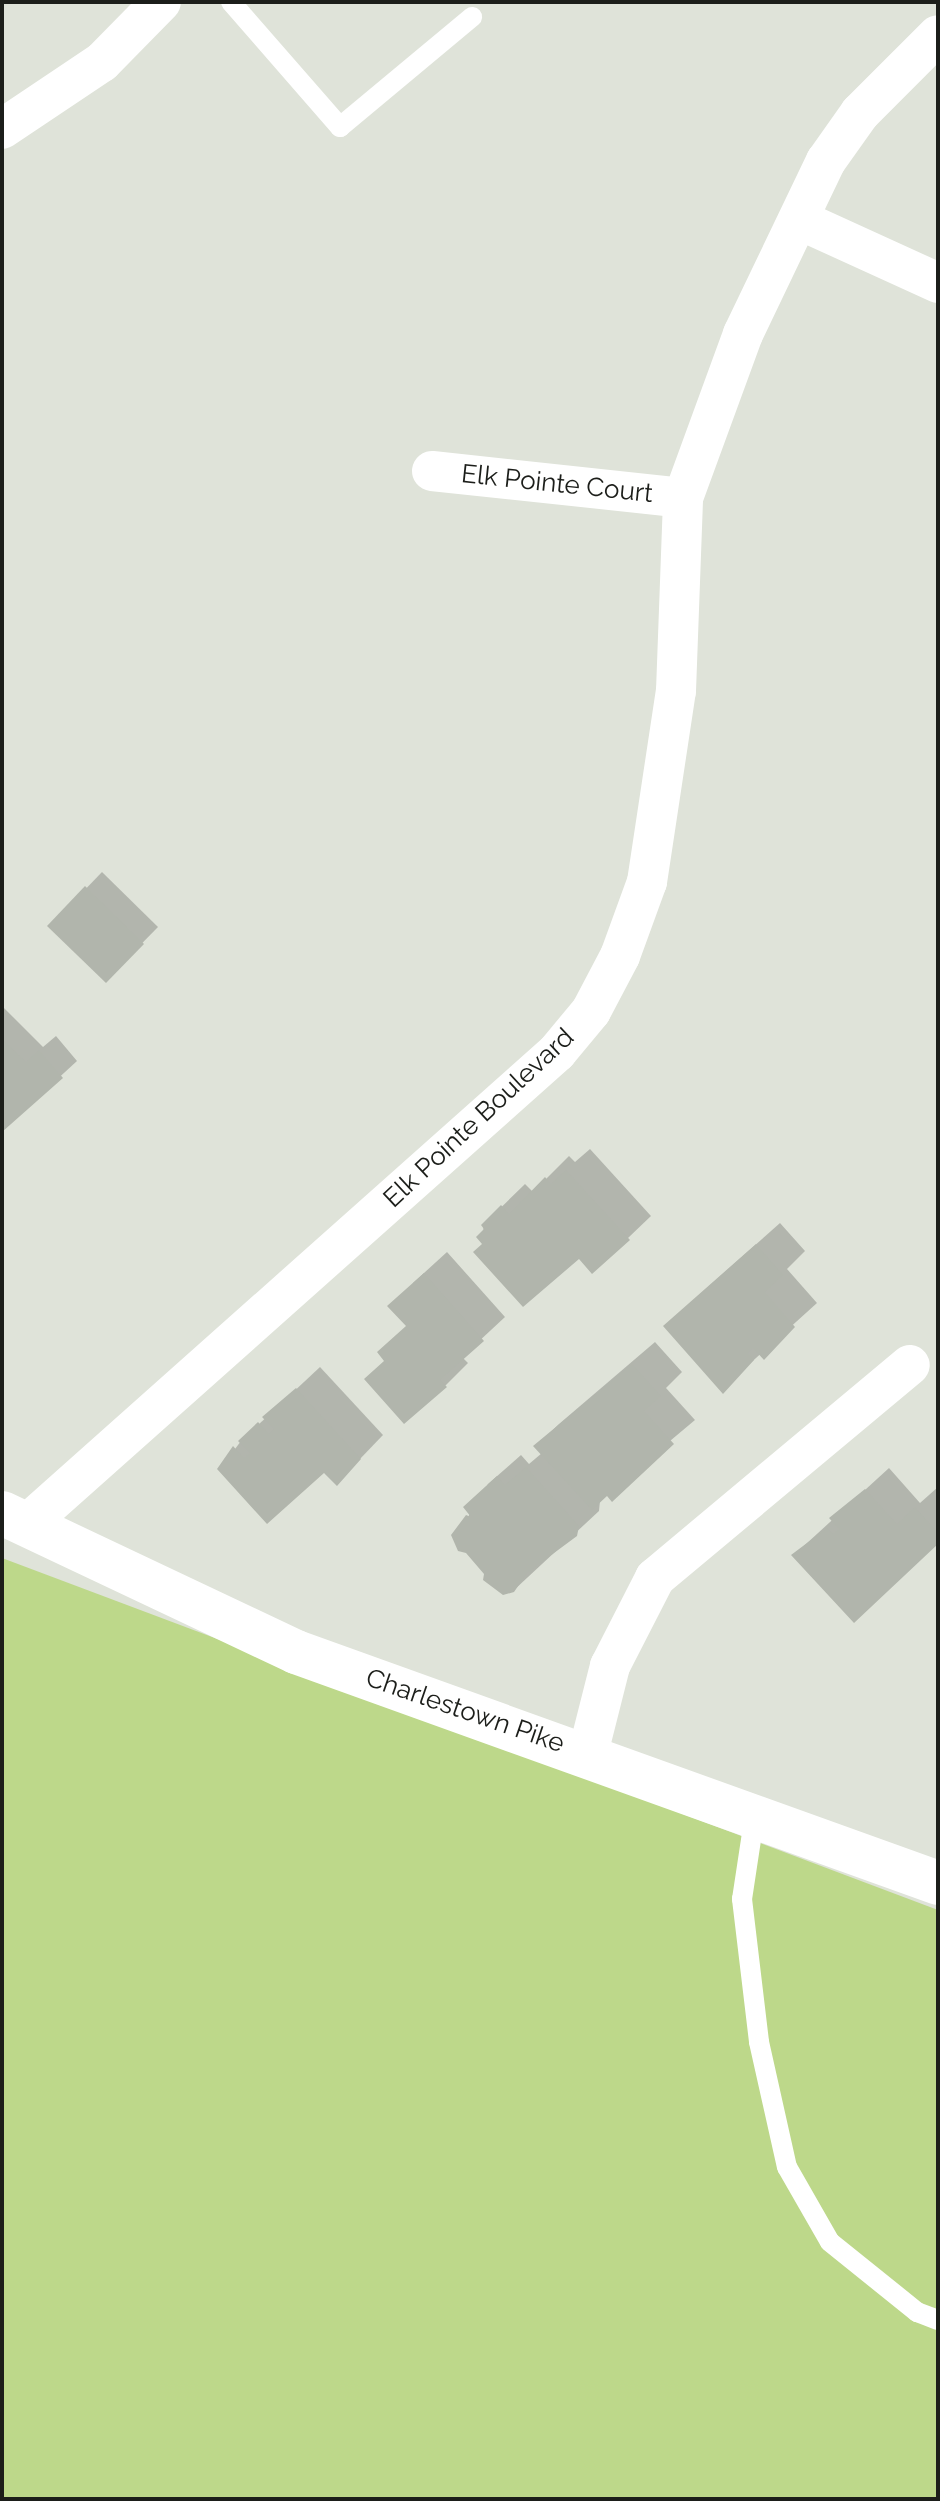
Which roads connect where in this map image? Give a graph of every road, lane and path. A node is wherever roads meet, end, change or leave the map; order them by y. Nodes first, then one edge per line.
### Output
1 (161, 2) edge
2 (231, 2) edge
3 (472, 17) dead end
4 (938, 35) edge
5 (2, 129) edge
6 (800, 220) junction
7 (938, 283) edge
8 (432, 471) dead end
9 (683, 498) junction
10 (910, 1365) dead end
11 (14, 1519) edge
12 (588, 1753) junction
13 (754, 1820) junction
14 (938, 1883) edge
15 (938, 2320) edge

1 - 5 street
2 - 3 lane
4 - 6 street, Elk Pointe Boulevard
6 - 7 street
6 - 9 street, Elk Pointe Boulevard
8 - 9 street, Elk Pointe Court
9 - 11 street, Elk Pointe Boulevard
10 - 12 street
11 - 12 street, Charlestown Pike
12 - 13 street, Charlestown Pike
13 - 14 street, Charlestown Pike
13 - 15 lane

